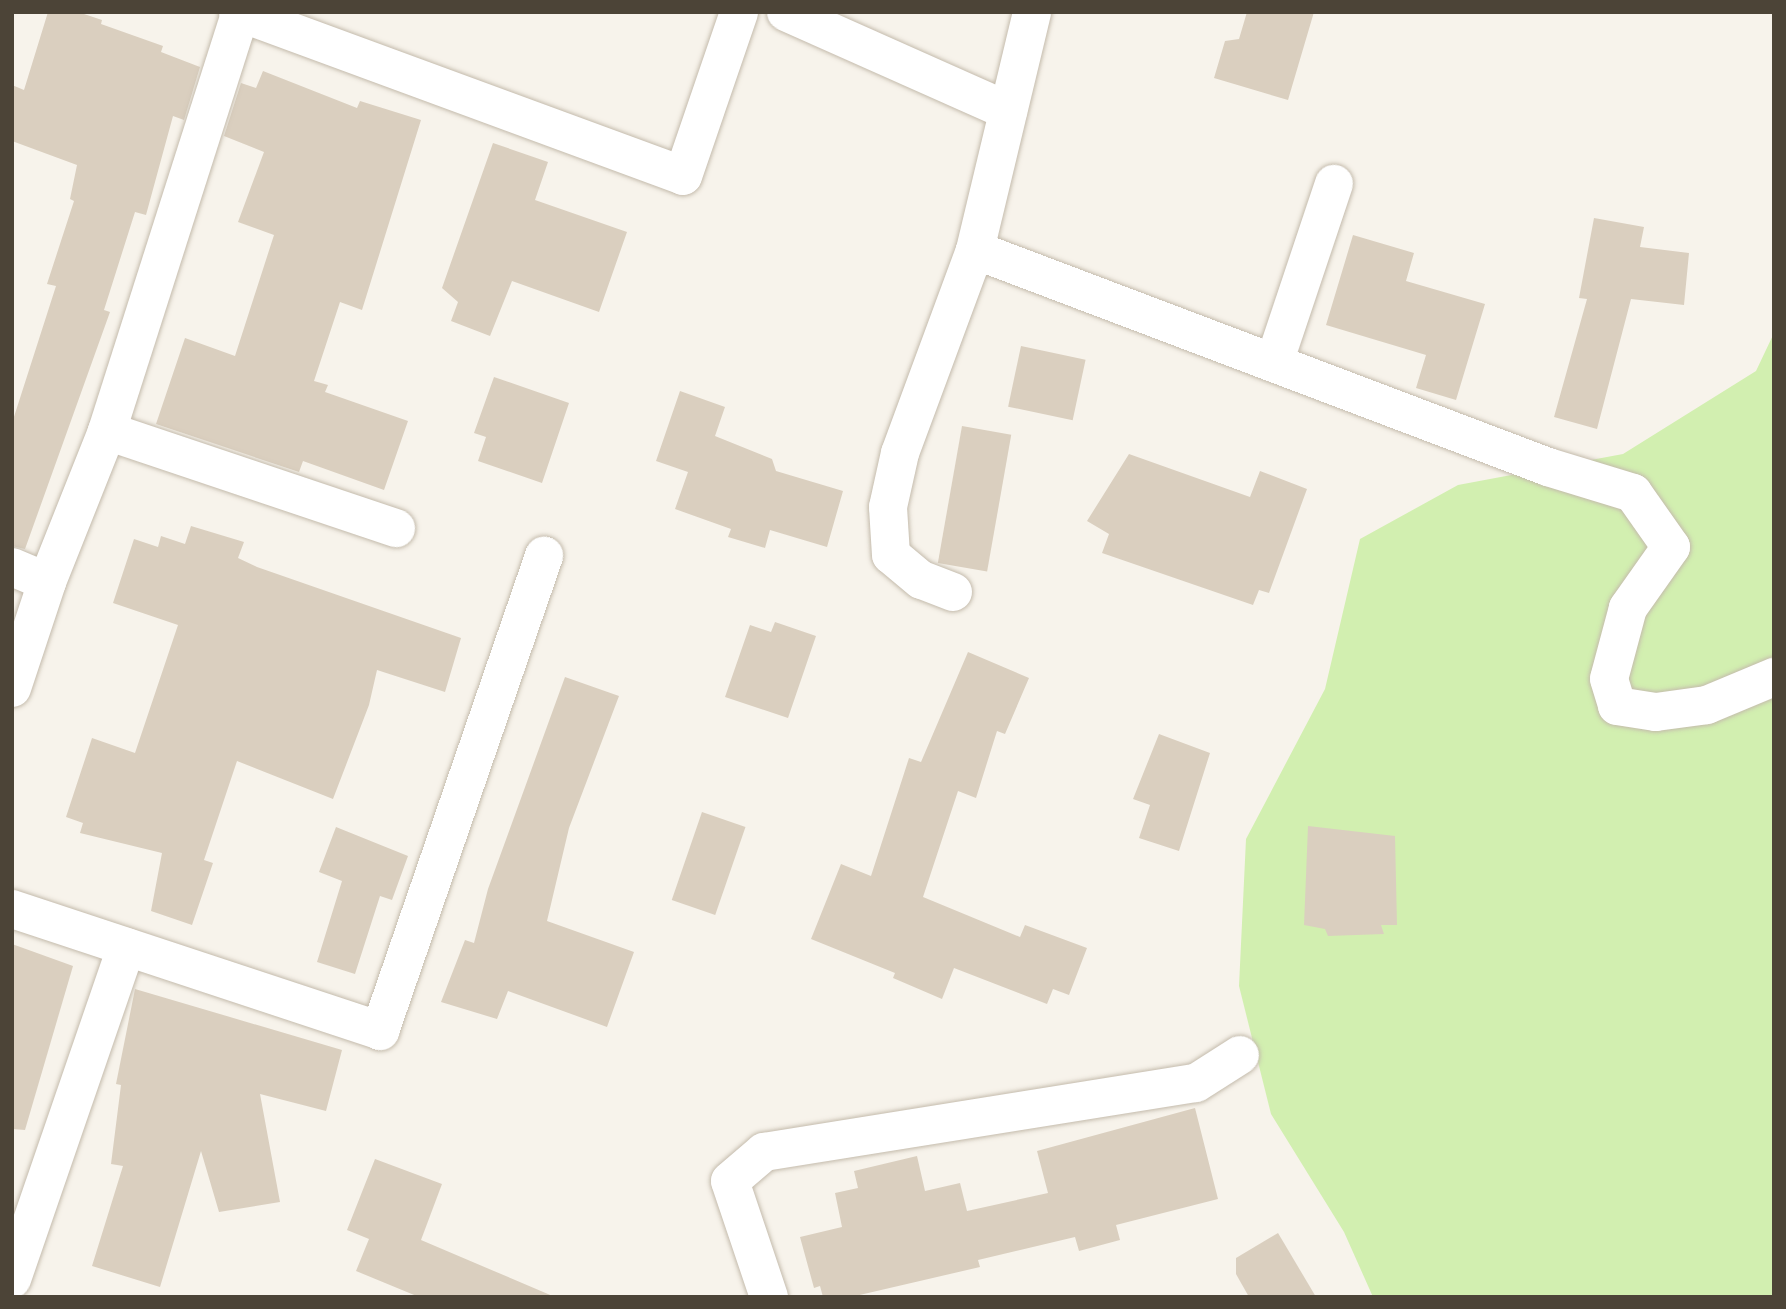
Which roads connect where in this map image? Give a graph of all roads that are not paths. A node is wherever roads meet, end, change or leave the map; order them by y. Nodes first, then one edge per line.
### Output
1 (738, 12) edge
2 (786, 12) edge
3 (1032, 12) edge
4 (240, 13) edge
5 (1009, 111) junction
6 (1334, 184) dead end
7 (975, 250) junction
8 (1274, 363) junction
9 (107, 430) junction
10 (396, 528) dead end
11 (544, 556) dead end
12 (12, 567) edge
13 (47, 582) junction
14 (953, 593) dead end
15 (1774, 677) edge
16 (12, 688) edge
17 (12, 909) edge
18 (126, 947) junction
19 (1240, 1055) dead end
20 (12, 1279) edge
21 (769, 1297) edge

1 - 4 street
2 - 5 street
3 - 5 street
4 - 9 street
5 - 7 street
6 - 8 street
7 - 8 street
7 - 14 street
8 - 15 street
9 - 10 street
9 - 13 street
11 - 18 street
12 - 13 street
13 - 16 street
17 - 18 street
18 - 20 street
19 - 21 street

